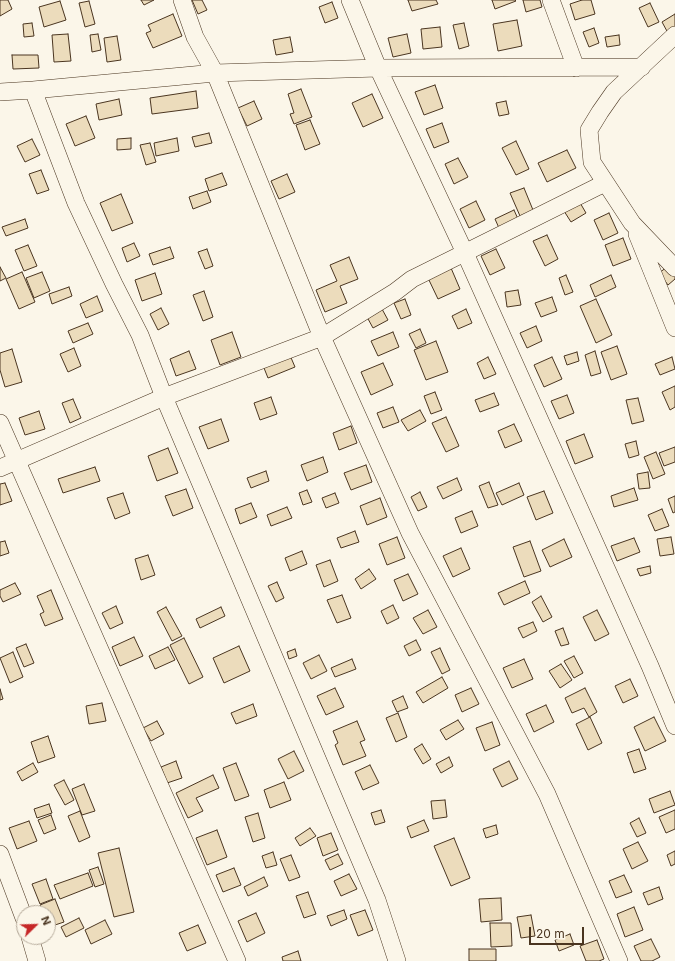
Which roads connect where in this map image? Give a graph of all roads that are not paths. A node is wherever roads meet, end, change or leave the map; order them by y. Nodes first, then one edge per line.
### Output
1 (182, 0) edge
2 (350, 0) edge
3 (551, 0) edge
4 (675, 35) edge
5 (642, 67) junction
6 (378, 68) junction
7 (576, 68) junction
8 (215, 72) junction
9 (33, 90) junction
10 (0, 92) edge
11 (605, 183) junction
12 (632, 223) junction
13 (465, 253) junction
14 (675, 268) edge
15 (675, 328) edge
16 (322, 337) junction
17 (164, 397) junction
18 (0, 423) edge
19 (17, 461) junction
20 (0, 468) edge
21 (675, 726) edge
22 (0, 854) edge
23 (19, 905) edge
24 (32, 945) edge
25 (37, 961) edge
26 (236, 961) edge
27 (398, 961) edge
28 (619, 961) edge

1 - 8 street
2 - 6 street
3 - 7 street
4 - 5 street
5 - 7 street
5 - 11 street
6 - 7 street
6 - 8 street
6 - 13 street
8 - 9 street
8 - 16 street
9 - 10 street
9 - 17 street
11 - 12 street
11 - 13 street
12 - 14 street
12 - 15 street
13 - 16 street
13 - 21 street
16 - 17 street
16 - 28 street
17 - 19 street
17 - 27 street
18 - 19 street
19 - 20 street
19 - 26 street
22 - 23 street
24 - 25 street

